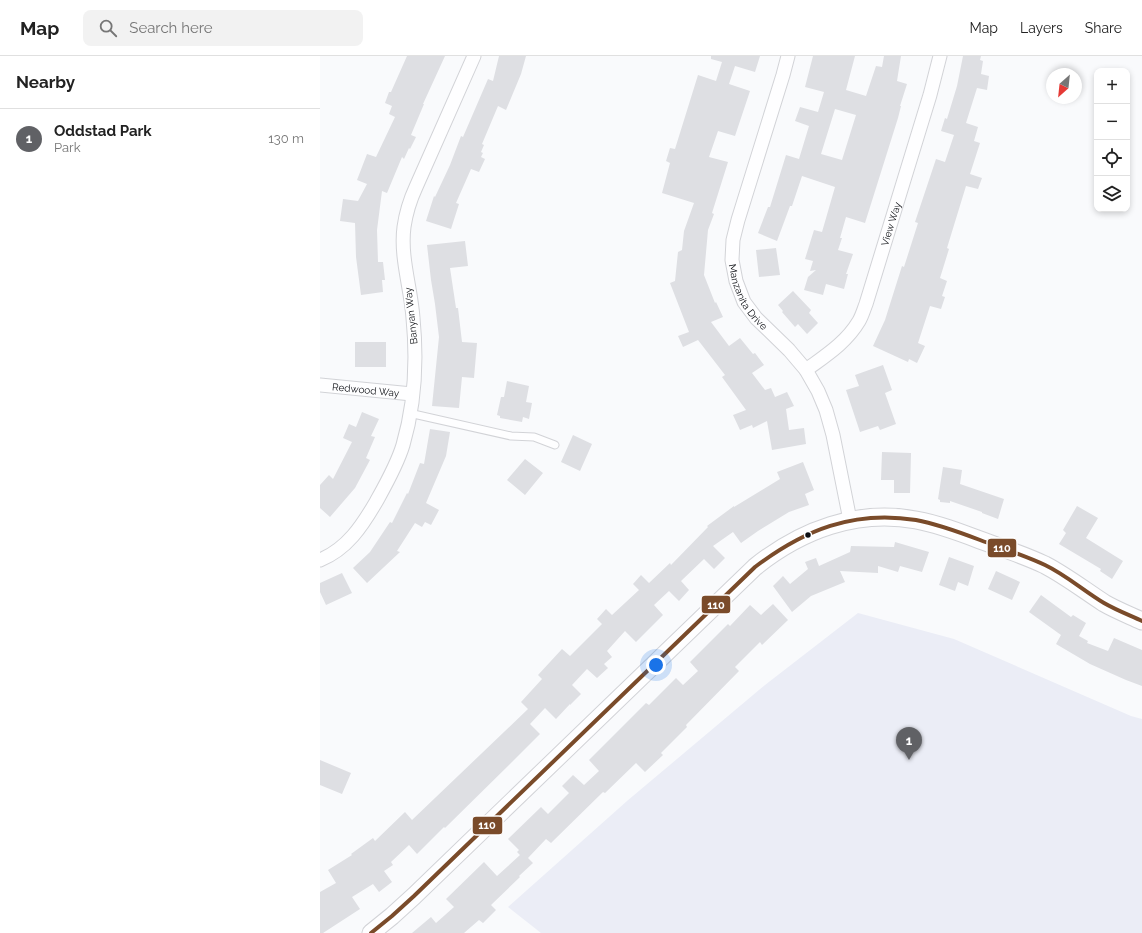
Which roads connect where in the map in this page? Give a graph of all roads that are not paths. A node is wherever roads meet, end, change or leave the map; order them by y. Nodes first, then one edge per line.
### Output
1 (474, 56) edge
2 (788, 56) edge
3 (940, 56) edge
4 (806, 370) junction
5 (320, 385) edge
6 (412, 394) junction
7 (409, 413) junction
8 (555, 445) dead end
9 (850, 520) junction
10 (320, 560) edge
11 (1142, 621) edge
12 (371, 933) edge

1 - 6 street, Banyan Way
2 - 4 street, Manzanita Drive
3 - 4 street, View Way
4 - 9 street, Manzanita Drive
5 - 6 street, Redwood Way
6 - 7 street, Banyan Way
7 - 8 lane
7 - 10 street, Banyan Way
9 - 11 street
9 - 12 street

